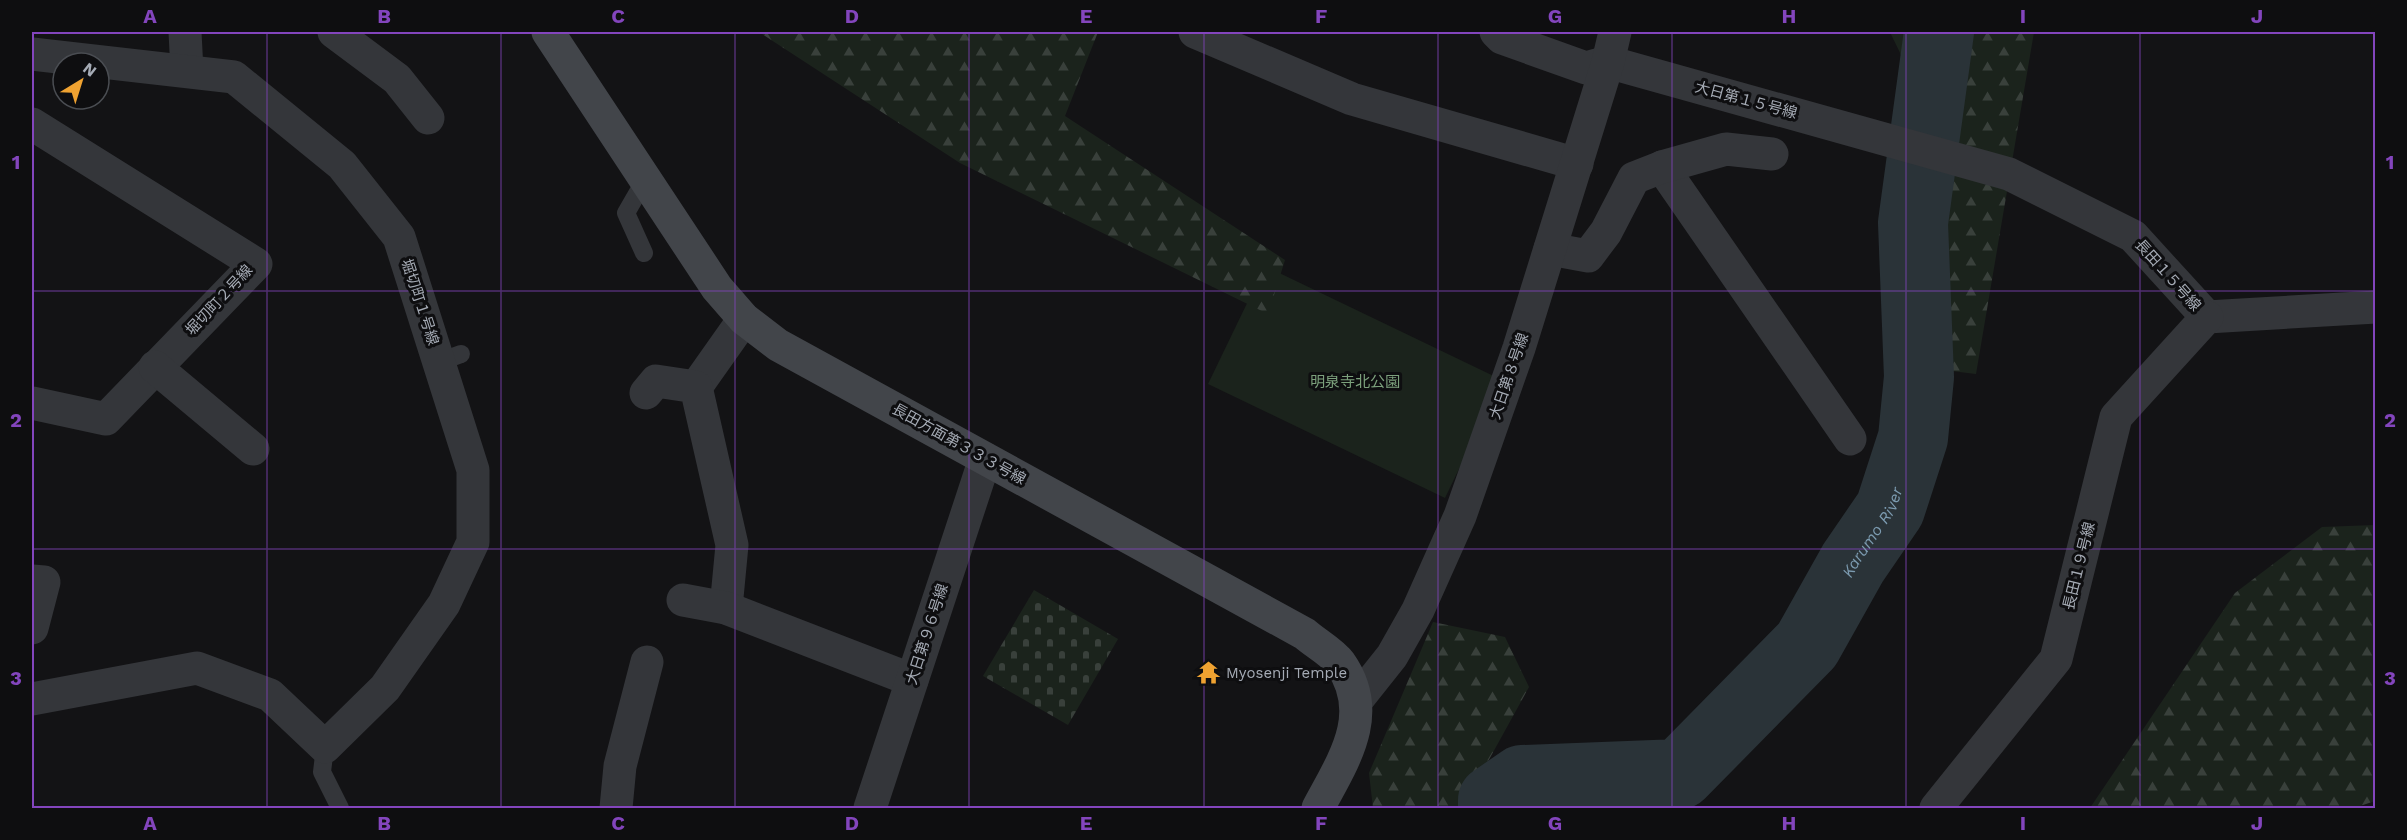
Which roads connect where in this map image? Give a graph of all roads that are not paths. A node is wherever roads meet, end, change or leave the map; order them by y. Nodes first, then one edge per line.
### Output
1 (185, 32) edge
2 (334, 32) edge
3 (548, 32) edge
4 (1195, 32) edge
5 (1496, 32) edge
6 (1612, 47) edge
7 (32, 54) edge
8 (187, 71) junction
9 (428, 118) dead end
10 (32, 124) edge
11 (1772, 154) dead end
12 (1577, 164) junction
13 (1662, 167) junction
14 (2009, 174) joint
15 (645, 180) junction
16 (1550, 249) junction
17 (644, 253) dead end
18 (2376, 307) edge
19 (2206, 317) junction
20 (744, 319) junction
21 (155, 367) junction
22 (696, 387) junction
23 (646, 393) dead end
24 (32, 403) edge
25 (1850, 439) dead end
26 (253, 449) dead end
27 (985, 459) junction
28 (32, 581) edge
29 (683, 600) dead end
30 (726, 608) junction
31 (32, 628) edge
32 (647, 662) dead end
33 (912, 680) junction
34 (32, 699) edge
35 (1357, 700) junction
36 (325, 747) junction
37 (340, 808) edge
38 (616, 808) edge
39 (870, 808) edge
40 (1318, 808) edge
41 (1936, 808) edge

1 - 8 street
2 - 9 street
3 - 15 street, 長田方面第３３３号線
4 - 12 street
5 - 6 street
6 - 12 street, 大日第８号線
6 - 14 street, 大日第１５号線
7 - 8 street, 堀切町１号線
8 - 36 street, 堀切町１号線
10 - 21 street, 堀切町２号線
11 - 13 street
12 - 16 street, 大日第８号線
13 - 16 street
13 - 25 street
14 - 19 street, 長田１５号線
15 - 17 lane
15 - 20 street, 長田方面第３３３号線
16 - 35 street, 大日第８号線
18 - 19 street, 長田１５号線
19 - 41 street, 長田１９号線
20 - 22 street
20 - 27 street, 長田方面第３３３号線
21 - 24 street, 堀切町２号線
21 - 26 street
22 - 23 street
22 - 30 street
27 - 33 street, 大日第９６号線
27 - 35 street, 長田方面第３３３号線
28 - 31 street
29 - 30 street
30 - 33 street
32 - 38 street
33 - 39 street, 大日第９６号線
34 - 36 street
35 - 40 street
36 - 37 lane

